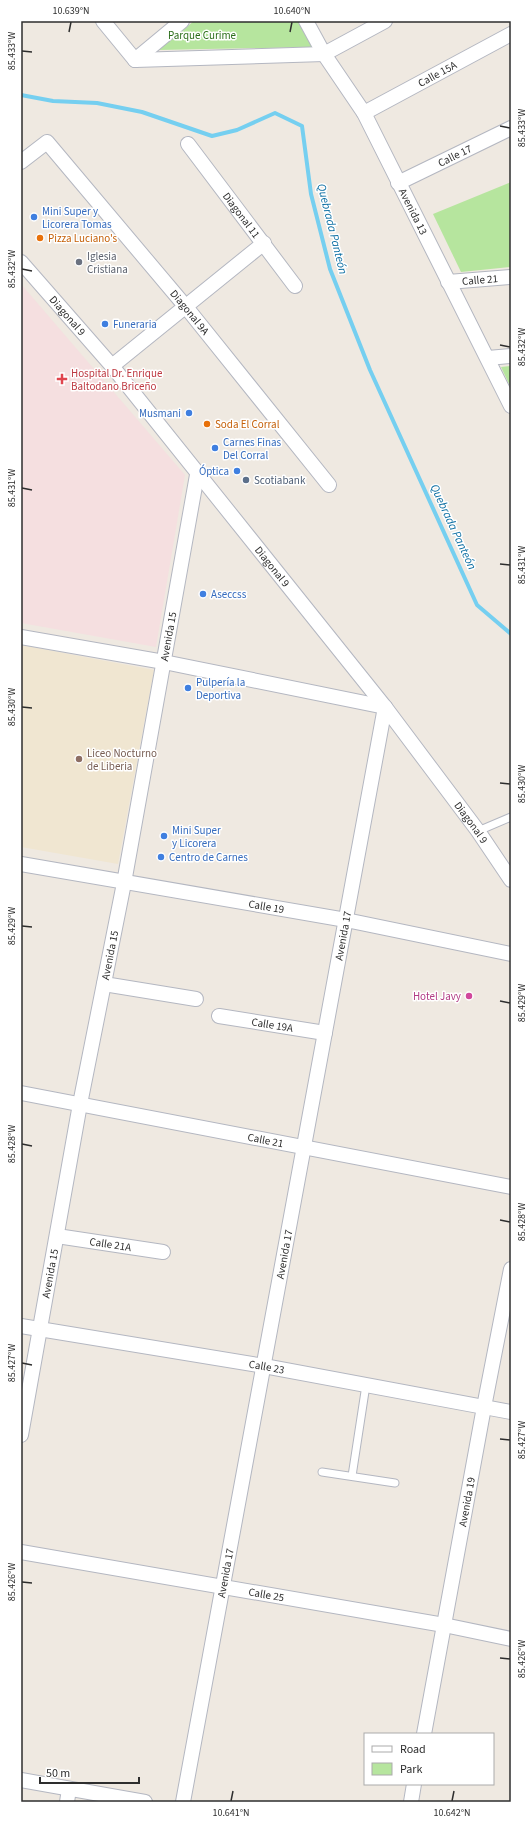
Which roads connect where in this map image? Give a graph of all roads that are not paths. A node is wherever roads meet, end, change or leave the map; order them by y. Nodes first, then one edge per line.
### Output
1 (103, 21) edge
2 (182, 21) edge
3 (306, 21) edge
4 (384, 21) edge
5 (511, 34) edge
6 (324, 54) junction
7 (135, 60) junction
8 (364, 113) junction
9 (511, 128) edge
10 (188, 144) dead end
11 (21, 162) edge
12 (398, 183) junction
13 (264, 243) junction
14 (21, 262) edge
15 (511, 277) edge
16 (448, 282) junction
17 (295, 286) dead end
18 (186, 307) junction
19 (511, 356) edge
20 (488, 358) junction
21 (112, 366) junction
22 (511, 406) edge
23 (197, 475) junction
24 (330, 485) dead end
25 (21, 637) edge
26 (164, 662) junction
27 (385, 707) junction
28 (511, 817) edge
29 (478, 831) junction
30 (21, 864) edge
31 (511, 880) edge
32 (124, 883) junction
33 (346, 920) junction
34 (511, 954) edge
35 (104, 984) junction
36 (196, 999) dead end
37 (219, 1016) dead end
38 (325, 1032) junction
39 (21, 1093) edge
40 (80, 1104) junction
41 (304, 1147) junction
42 (511, 1187) edge
43 (57, 1236) junction
44 (163, 1252) dead end
45 (511, 1269) edge
46 (21, 1326) edge
47 (41, 1329) junction
48 (264, 1366) junction
49 (366, 1385) junction
50 (484, 1407) junction
51 (511, 1412) edge
52 (21, 1435) edge
53 (322, 1472) dead end
54 (352, 1476) junction
55 (395, 1483) dead end
56 (21, 1552) edge
57 (221, 1587) junction
58 (444, 1625) junction
59 (511, 1638) edge
60 (424, 1733) edge
61 (21, 1780) edge
62 (414, 1785) edge
63 (68, 1795) edge
64 (145, 1802) edge
65 (183, 1802) edge
66 (411, 1802) edge

1 - 7 street
2 - 7 street
3 - 6 street, Avenida 13
4 - 6 street
5 - 8 street, Calle 15A
6 - 7 street
6 - 8 street, Avenida 13
8 - 12 street, Avenida 13
9 - 12 street, Calle 17
10 - 13 street, Diagonal 11
11 - 18 street, Diagonal 9A
12 - 16 street, Avenida 13
13 - 17 street, Diagonal 11
13 - 18 street
14 - 21 street, Diagonal 9
15 - 16 street, Calle 21
16 - 20 street, Avenida 13
18 - 21 street
18 - 24 street, Diagonal 9A
19 - 20 street
20 - 22 street, Avenida 13
21 - 23 street, Diagonal 9
23 - 26 street, Avenida 15
23 - 27 street, Diagonal 9
25 - 26 street
26 - 27 street
26 - 32 street, Avenida 15
27 - 29 street, Diagonal 9
27 - 33 street, Avenida 17
28 - 29 lane
29 - 31 street, Diagonal 9
30 - 32 street, Calle 19
32 - 33 street, Calle 19
32 - 35 street, Avenida 15
33 - 34 street, Calle 19
33 - 38 street, Avenida 17
35 - 36 street
35 - 40 street, Avenida 15
37 - 38 street, Calle 19A
38 - 41 street, Avenida 17
39 - 40 street, Calle 21
40 - 41 street, Calle 21
40 - 43 street, Avenida 15
41 - 42 street, Calle 21
41 - 48 street, Avenida 17
43 - 44 street, Calle 21A
43 - 47 street, Avenida 15
45 - 50 street, Avenida 19
46 - 47 street, Calle 23
47 - 48 street, Calle 23
47 - 52 street, Avenida 15
48 - 49 street, Calle 23
48 - 57 street, Avenida 17
49 - 50 street, Calle 23
49 - 54 lane
50 - 51 street, Calle 23
50 - 58 street, Avenida 19
53 - 54 lane
54 - 55 lane
56 - 57 street, Calle 25
57 - 58 street, Calle 25
57 - 65 street, Avenida 17
58 - 59 street, Calle 25
58 - 60 street, Avenida 19
61 - 63 street
62 - 66 street
63 - 64 street

